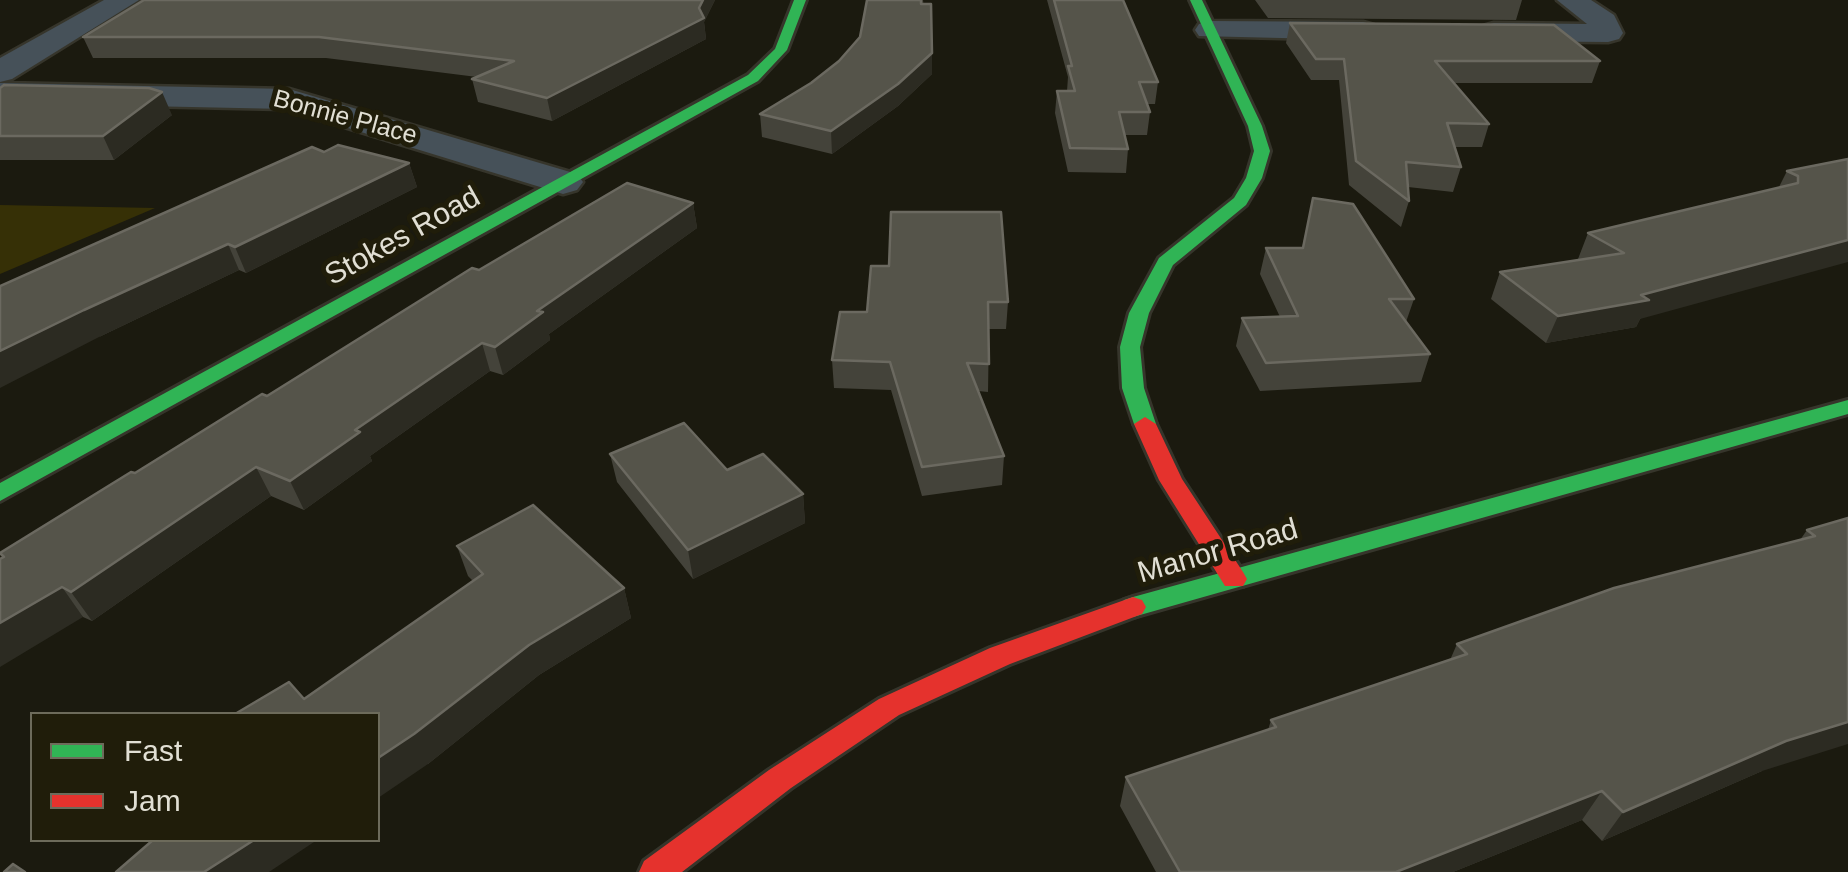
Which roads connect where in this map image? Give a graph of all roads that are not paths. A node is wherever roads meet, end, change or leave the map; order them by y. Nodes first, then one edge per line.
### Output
1 (125, 0) edge
2 (800, 0) edge
3 (1196, 0) edge
4 (1571, 0) edge
5 (1210, 30) junction
6 (1396, 32) edge
7 (1472, 32) edge
8 (0, 72) edge
9 (0, 93) edge
10 (563, 182) junction
11 (1848, 407) edge
12 (0, 493) edge
13 (1234, 579) junction
14 (656, 872) edge

1 - 8 street
2 - 10 street, Stokes Road
3 - 5 street
4 - 7 street
5 - 6 street
5 - 13 street
9 - 10 street, Bonnie Place
10 - 12 street, Stokes Road
11 - 13 street, Manor Road
13 - 14 street, Manor Road

